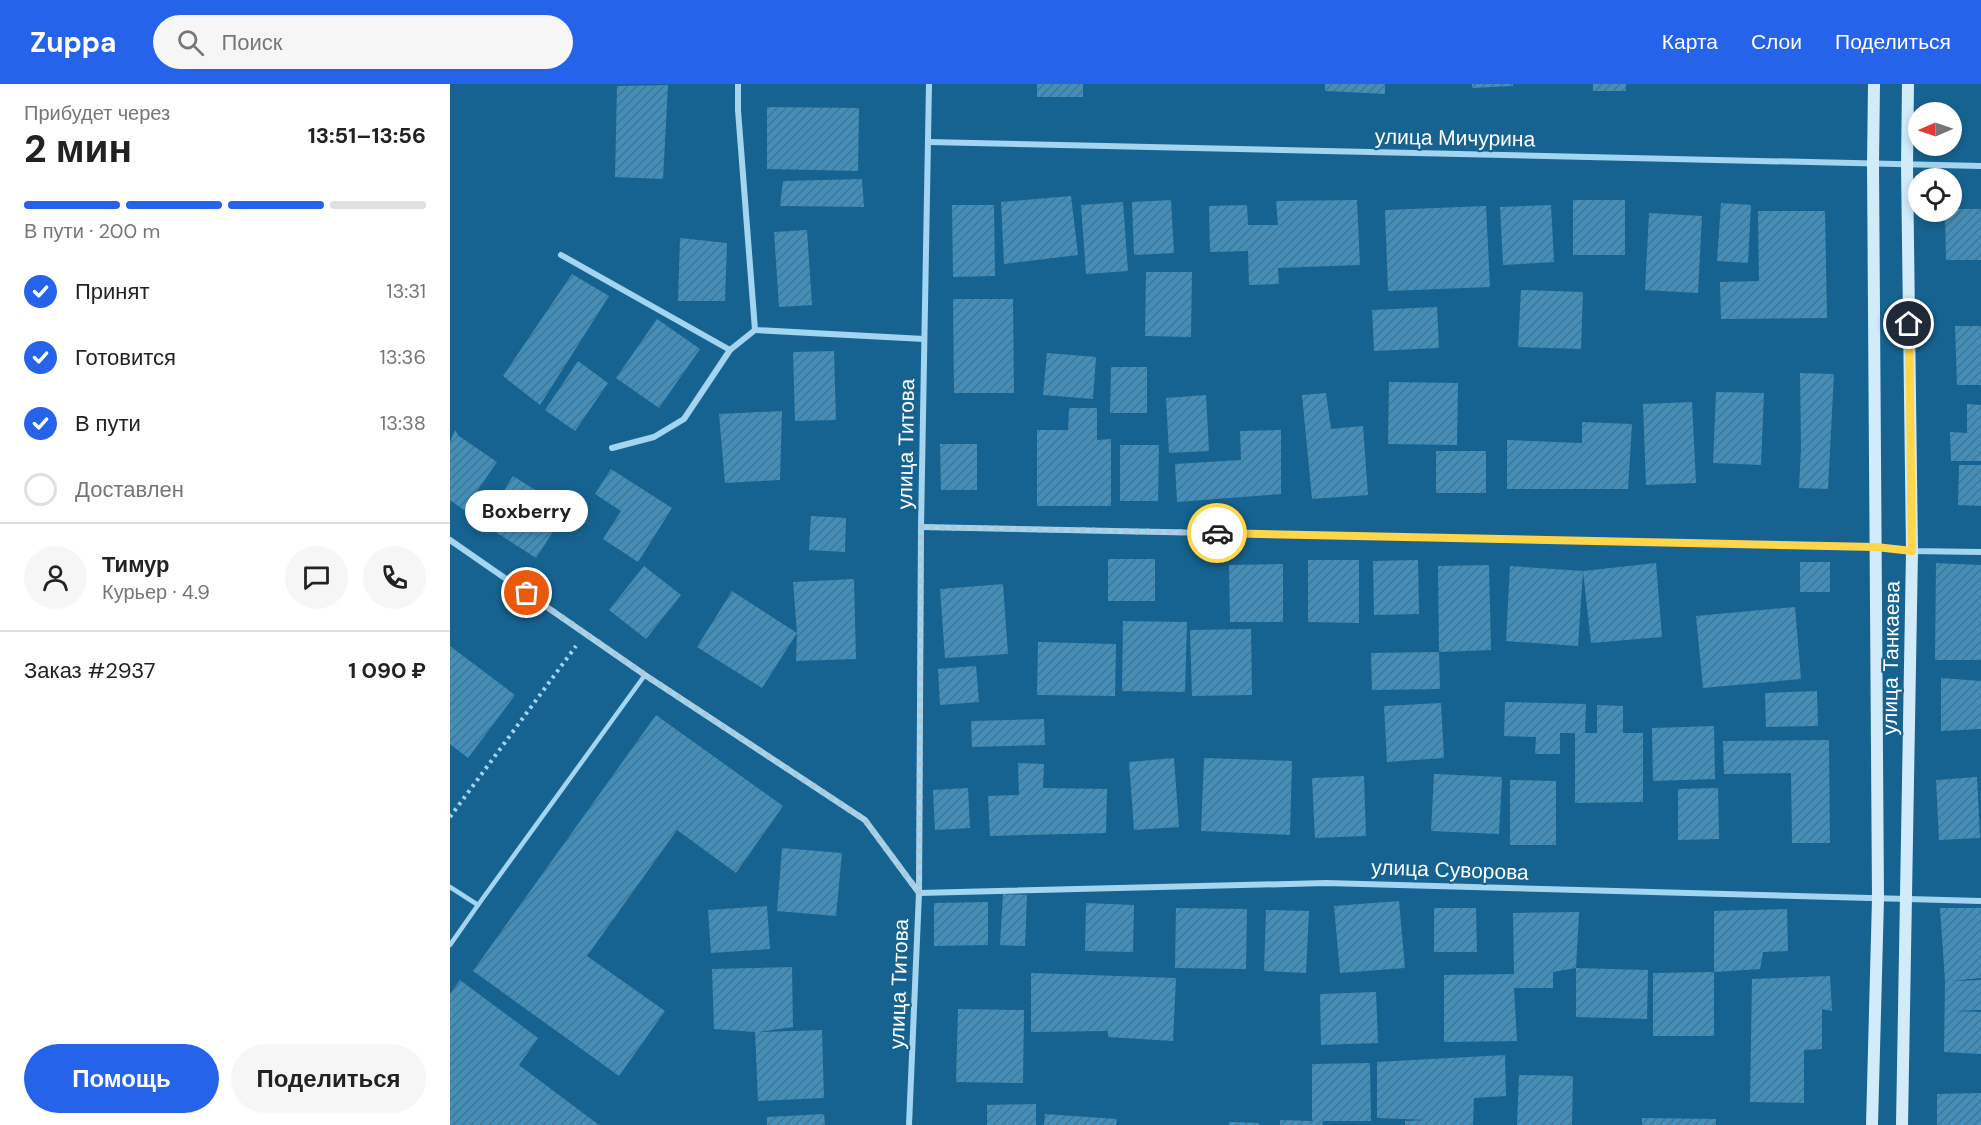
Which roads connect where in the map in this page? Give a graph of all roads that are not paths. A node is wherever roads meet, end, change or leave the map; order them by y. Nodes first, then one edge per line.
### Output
1 (738, 84) edge
2 (929, 84) edge
3 (1874, 84) edge
4 (1908, 84) edge
5 (929, 142) junction
6 (1873, 164) junction
7 (1906, 165) junction
8 (1981, 166) edge
9 (561, 255) dead end
10 (755, 330) junction
11 (924, 339) junction
12 (730, 350) junction
13 (612, 448) dead end
14 (921, 527) junction
15 (450, 540) edge
16 (1876, 547) junction
17 (1912, 551) junction
18 (1981, 552) edge
19 (645, 675) junction
20 (450, 886) edge
21 (919, 893) junction
22 (1878, 899) junction
23 (1908, 900) junction
24 (1981, 902) edge
25 (478, 905) junction
26 (450, 945) edge
27 (909, 1125) edge
28 (1872, 1125) edge
29 (1902, 1125) edge

1 - 10 street
2 - 5 street, улица Титова
3 - 6 main road, улица Танкаева
4 - 7 main road, улица Танкаева
5 - 6 street, улица Мичурина
5 - 11 street, улица Титова
6 - 7 street, улица Мичурина
6 - 16 main road, улица Танкаева
7 - 8 street, улица Мичурина
7 - 17 main road, улица Танкаева
9 - 12 street
10 - 11 street
10 - 12 street
11 - 14 street, улица Титова
12 - 13 street
14 - 16 street
14 - 21 street, улица Титова
15 - 19 street
16 - 17 street
16 - 22 main road, улица Танкаева
17 - 18 street
17 - 23 main road, улица Танкаева
19 - 21 street
19 - 25 lane
20 - 25 lane
21 - 22 street, улица Суворова
21 - 27 street, улица Титова
22 - 23 street, улица Суворова
22 - 28 main road, улица Танкаева
23 - 24 street, улица Суворова
23 - 29 main road, улица Танкаева
25 - 26 lane

